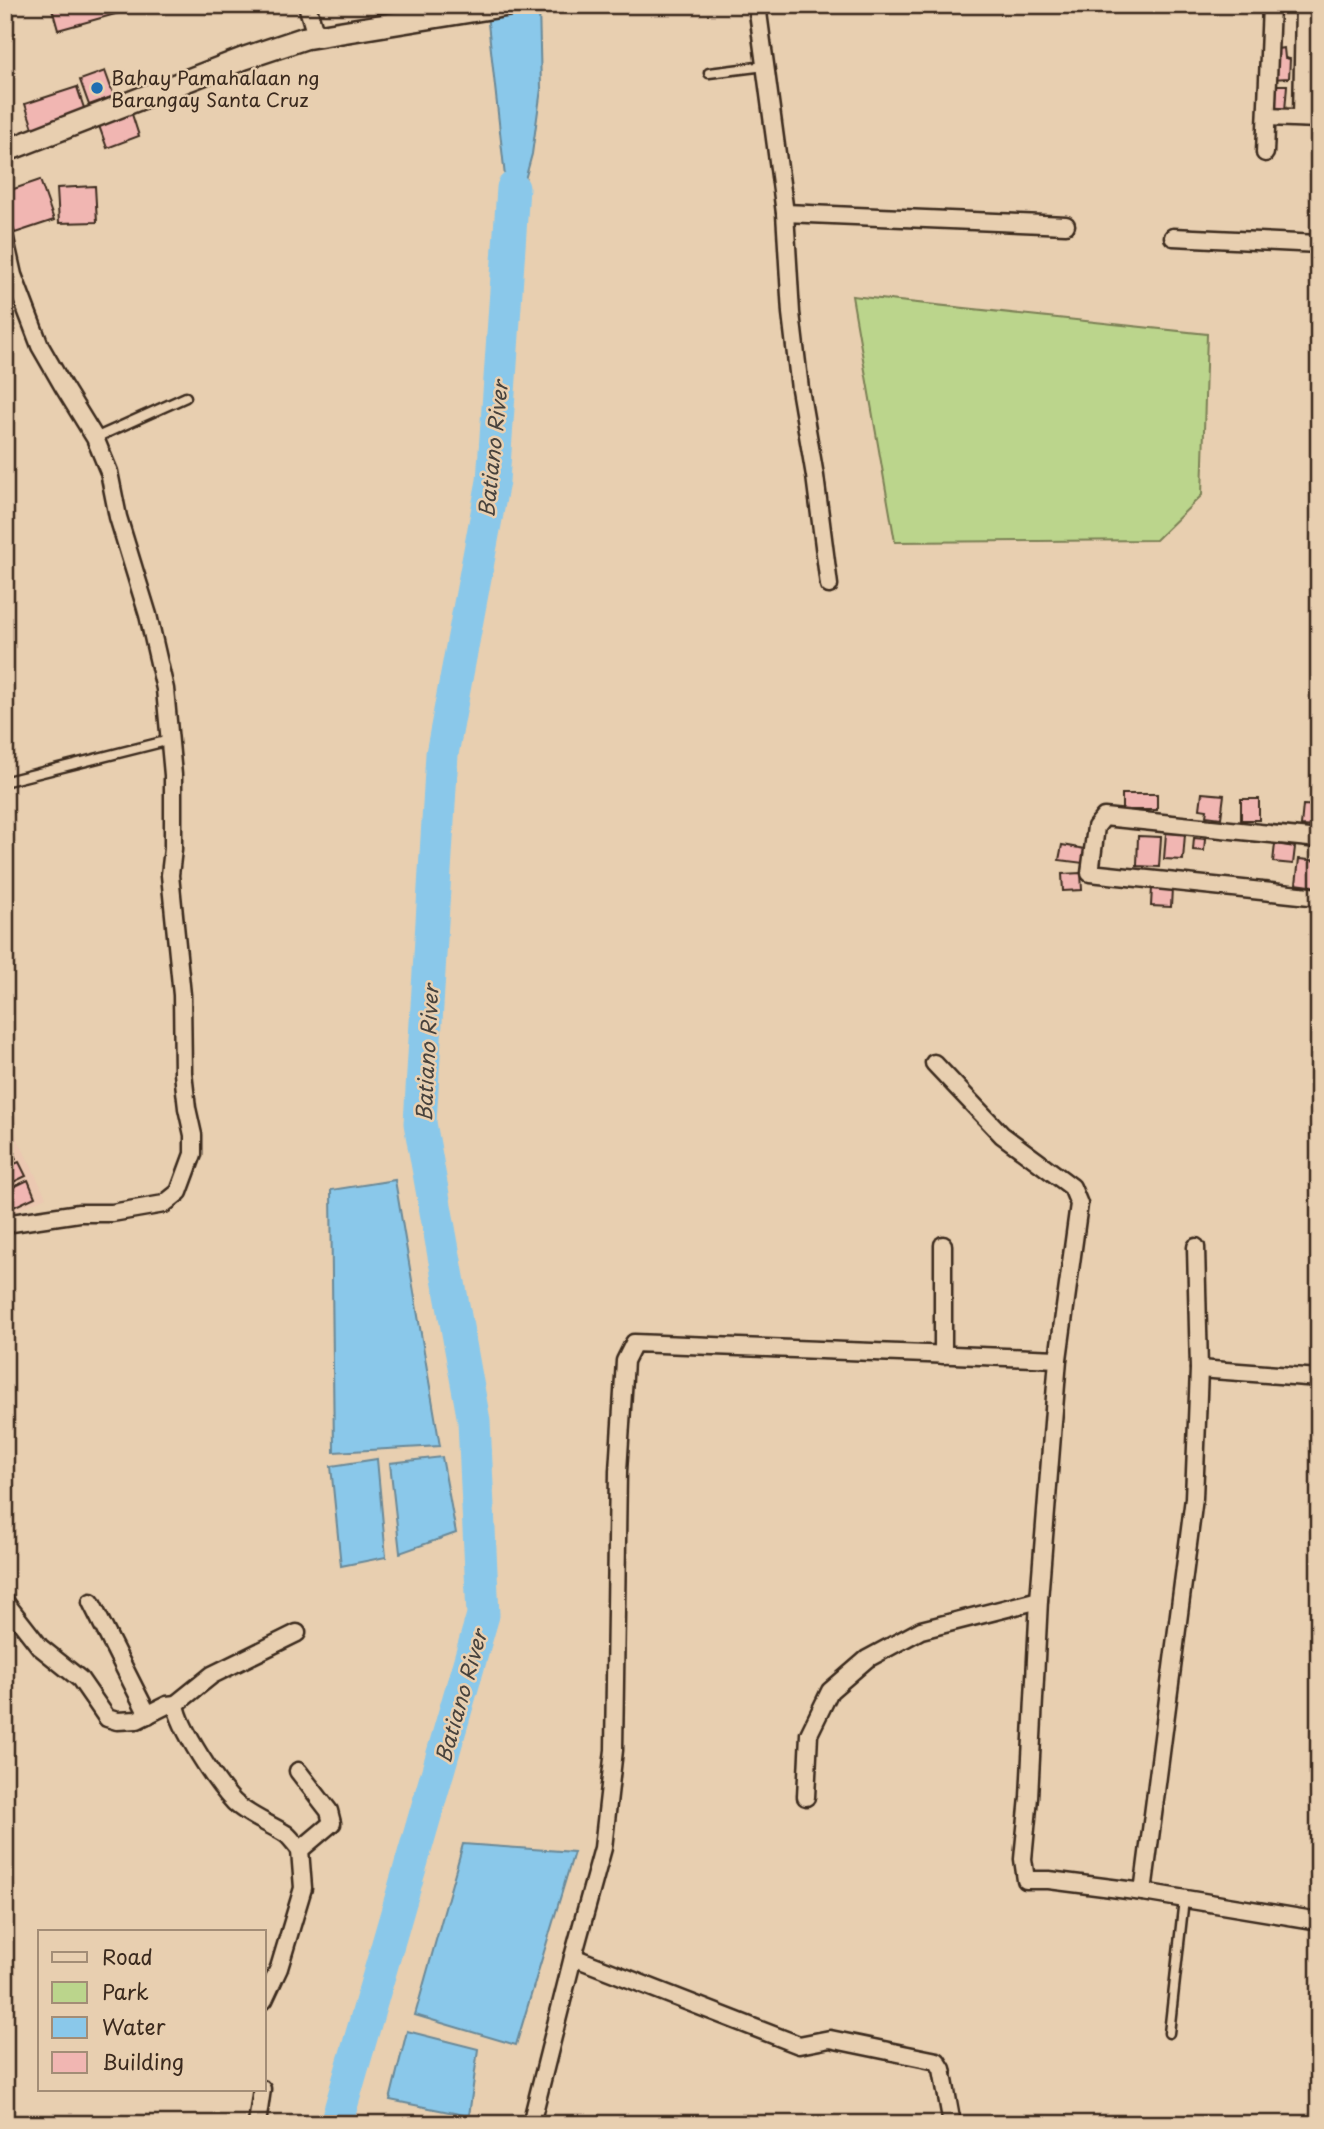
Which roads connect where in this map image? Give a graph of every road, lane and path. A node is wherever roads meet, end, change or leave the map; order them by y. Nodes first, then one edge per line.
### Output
1 (307, 5) edge
2 (508, 5) edge
3 (757, 5) edge
4 (1270, 5) edge
5 (1304, 5) edge
6 (316, 36) junction
7 (765, 66) junction
8 (709, 73) dead end
9 (1267, 117) junction
10 (1302, 118) junction
11 (1319, 119) edge
12 (5, 152) edge
13 (1265, 153) dead end
14 (785, 213) junction
15 (1066, 225) dead end
16 (1173, 237) dead end
17 (5, 239) edge
18 (1319, 244) edge
19 (186, 397) dead end
20 (95, 438) junction
21 (829, 585) dead end
22 (170, 740) junction
23 (7, 781) edge
24 (1319, 839) edge
25 (1319, 897) edge
26 (934, 1063) dead end
27 (5, 1224) edge
28 (943, 1245) dead end
29 (1196, 1247) dead end
30 (943, 1355) junction
31 (1058, 1359) junction
32 (1199, 1369) junction
33 (1319, 1378) edge
34 (1039, 1600) junction
35 (5, 1602) edge
36 (91, 1602) dead end
37 (297, 1633) dead end
38 (176, 1704) junction
39 (148, 1715) junction
40 (298, 1770) dead end
41 (806, 1797) dead end
42 (300, 1850) junction
43 (1143, 1892) junction
44 (1184, 1899) junction
45 (1319, 1921) edge
46 (573, 1957) junction
47 (266, 1996) edge
48 (1169, 2033) dead end
49 (262, 2090) edge
50 (257, 2124) edge
51 (531, 2124) edge
52 (952, 2124) edge

1 - 6 street
2 - 6 street
3 - 7 street
4 - 9 street
5 - 10 street
6 - 12 street
7 - 8 lane
7 - 14 street
9 - 10 street
9 - 13 street
10 - 11 street
14 - 15 street
14 - 21 street
16 - 18 street
17 - 20 street
19 - 20 lane
20 - 22 street
22 - 23 lane
22 - 27 street
24 - 25 street
26 - 31 street
28 - 30 street
29 - 32 street
30 - 31 street
30 - 46 street
31 - 34 street
32 - 33 street
32 - 43 street
34 - 41 street
34 - 43 street
35 - 39 street
36 - 39 street
37 - 38 street
38 - 39 street
38 - 42 street
40 - 42 street
42 - 47 street
43 - 44 street
44 - 45 street
44 - 48 lane
46 - 51 street
46 - 52 street
49 - 50 street

